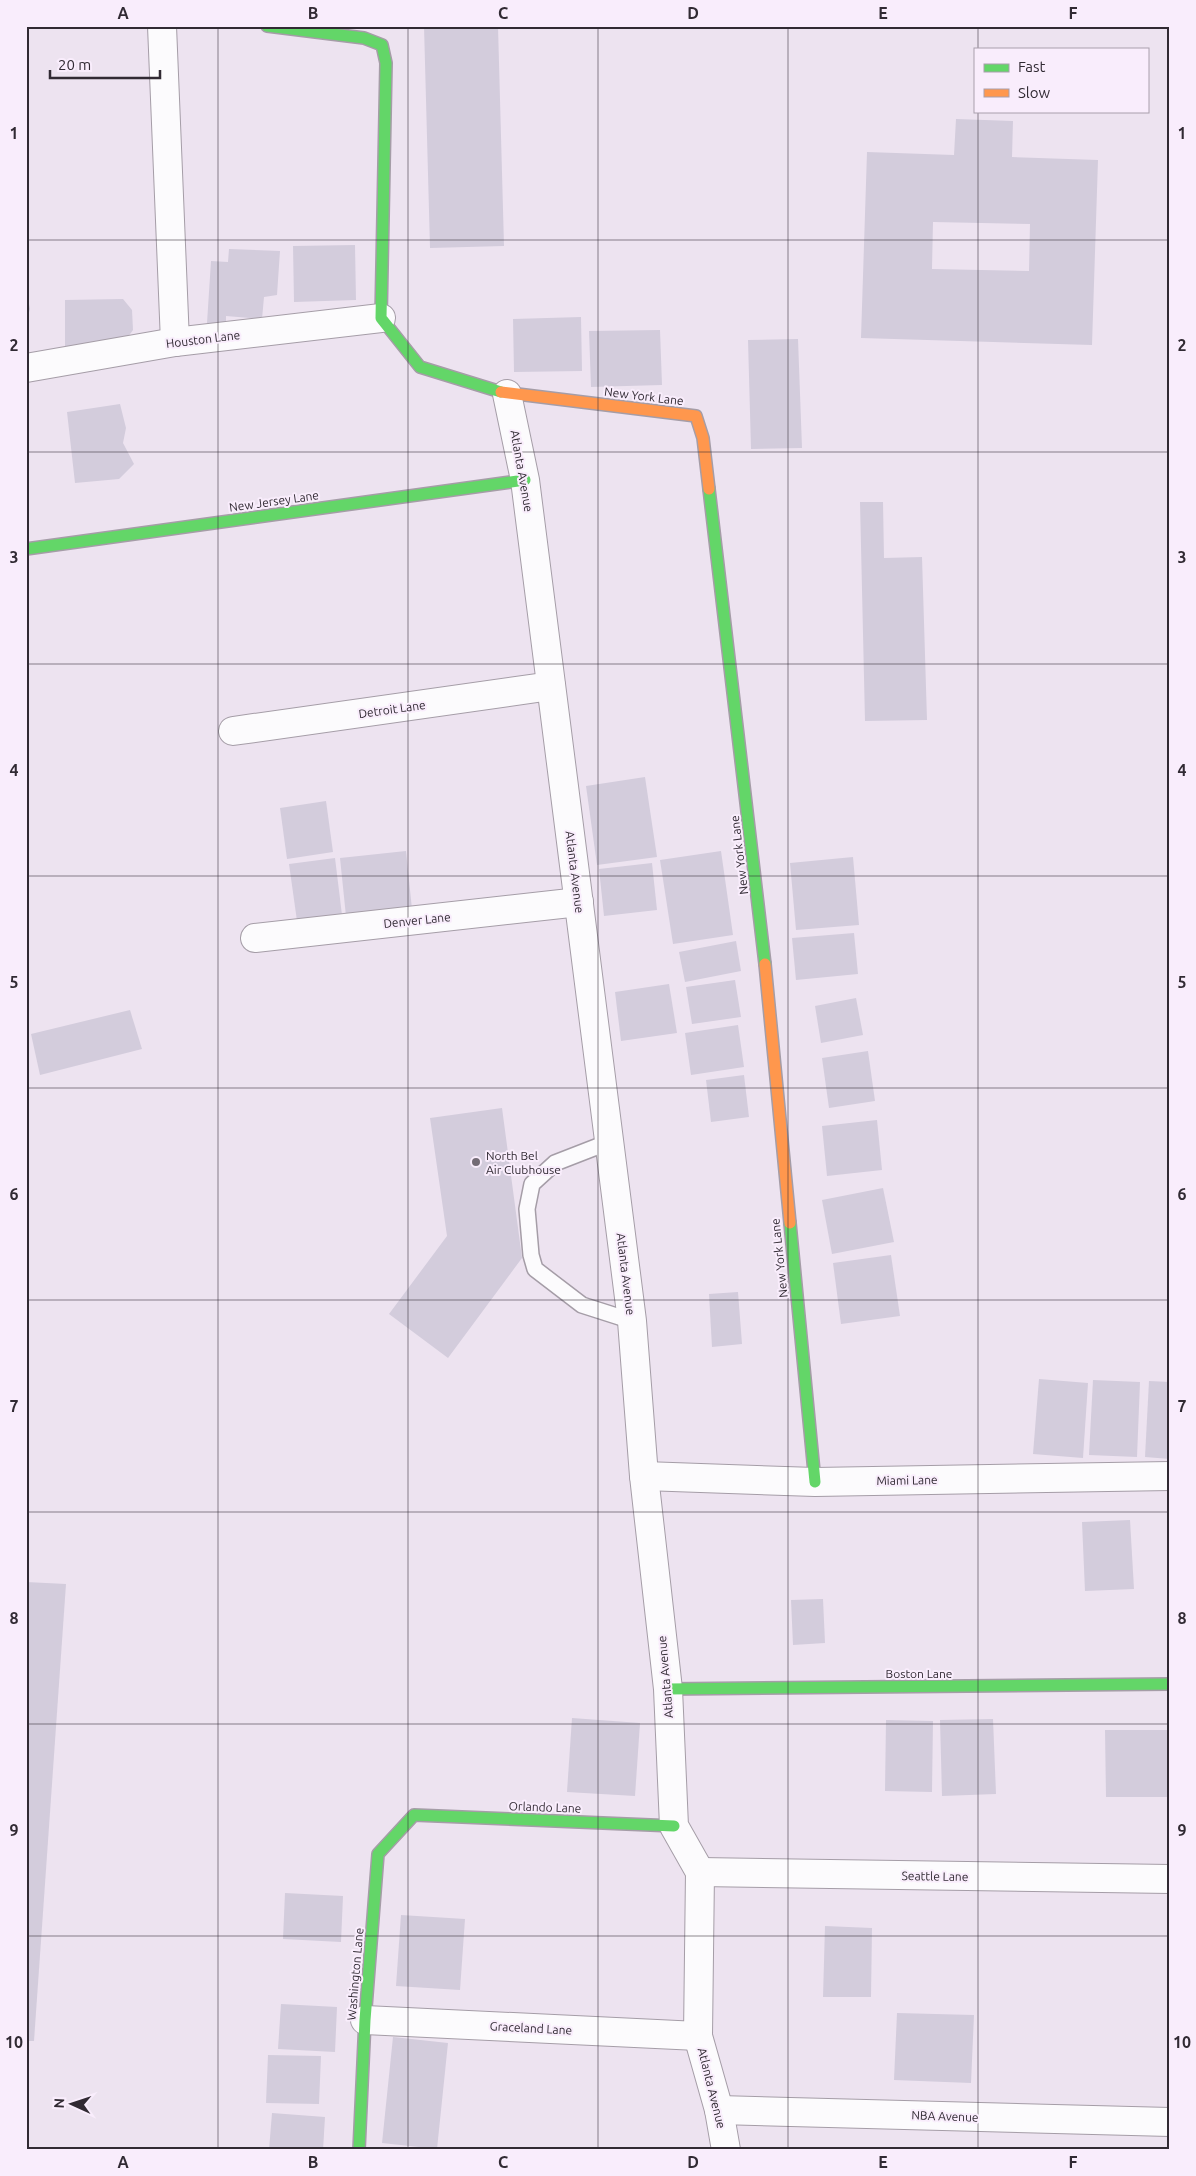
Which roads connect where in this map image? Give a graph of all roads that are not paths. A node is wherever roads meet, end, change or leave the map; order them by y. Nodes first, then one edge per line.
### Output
1 (162, 26) edge
2 (267, 26) edge
3 (381, 318) junction
4 (175, 342) junction
5 (26, 368) edge
6 (507, 394) junction
7 (525, 480) junction
8 (26, 549) edge
9 (551, 686) junction
10 (233, 732) dead end
11 (579, 902) junction
12 (255, 938) dead end
13 (610, 1142) junction
14 (632, 1321) junction
15 (644, 1476) junction
16 (1170, 1476) edge
17 (815, 1482) junction
18 (1170, 1684) edge
19 (668, 1688) junction
20 (414, 1816) joint
21 (674, 1826) junction
22 (700, 1872) junction
23 (1170, 1880) edge
24 (364, 2020) junction
25 (698, 2036) junction
26 (719, 2110) junction
27 (1170, 2122) edge
28 (359, 2150) edge
29 (726, 2150) edge

1 - 4 street
2 - 3 street
3 - 4 street, Houston Lane
3 - 6 street
4 - 5 street, Houston Lane
6 - 7 street, Atlanta Avenue
6 - 17 street, New York Lane
7 - 8 street, New Jersey Lane
7 - 9 street, Atlanta Avenue
9 - 10 street, Detroit Lane
9 - 11 street, Atlanta Avenue
11 - 12 street, Denver Lane
11 - 13 street, Atlanta Avenue
13 - 14 street, Atlanta Avenue
13 - 14 lane
14 - 15 street, Atlanta Avenue
15 - 17 street, Miami Lane
15 - 19 street, Atlanta Avenue
16 - 17 street, Miami Lane
18 - 19 street, Boston Lane
19 - 21 street, Atlanta Avenue
20 - 21 street, Orlando Lane
20 - 24 street, Washington Lane
21 - 22 street, Atlanta Avenue
22 - 23 street, Seattle Lane
22 - 25 street, Atlanta Avenue
24 - 25 street, Graceland Lane
24 - 28 street, Washington Lane
25 - 26 street, Atlanta Avenue
26 - 27 street, NBA Avenue
26 - 29 street, Atlanta Avenue

